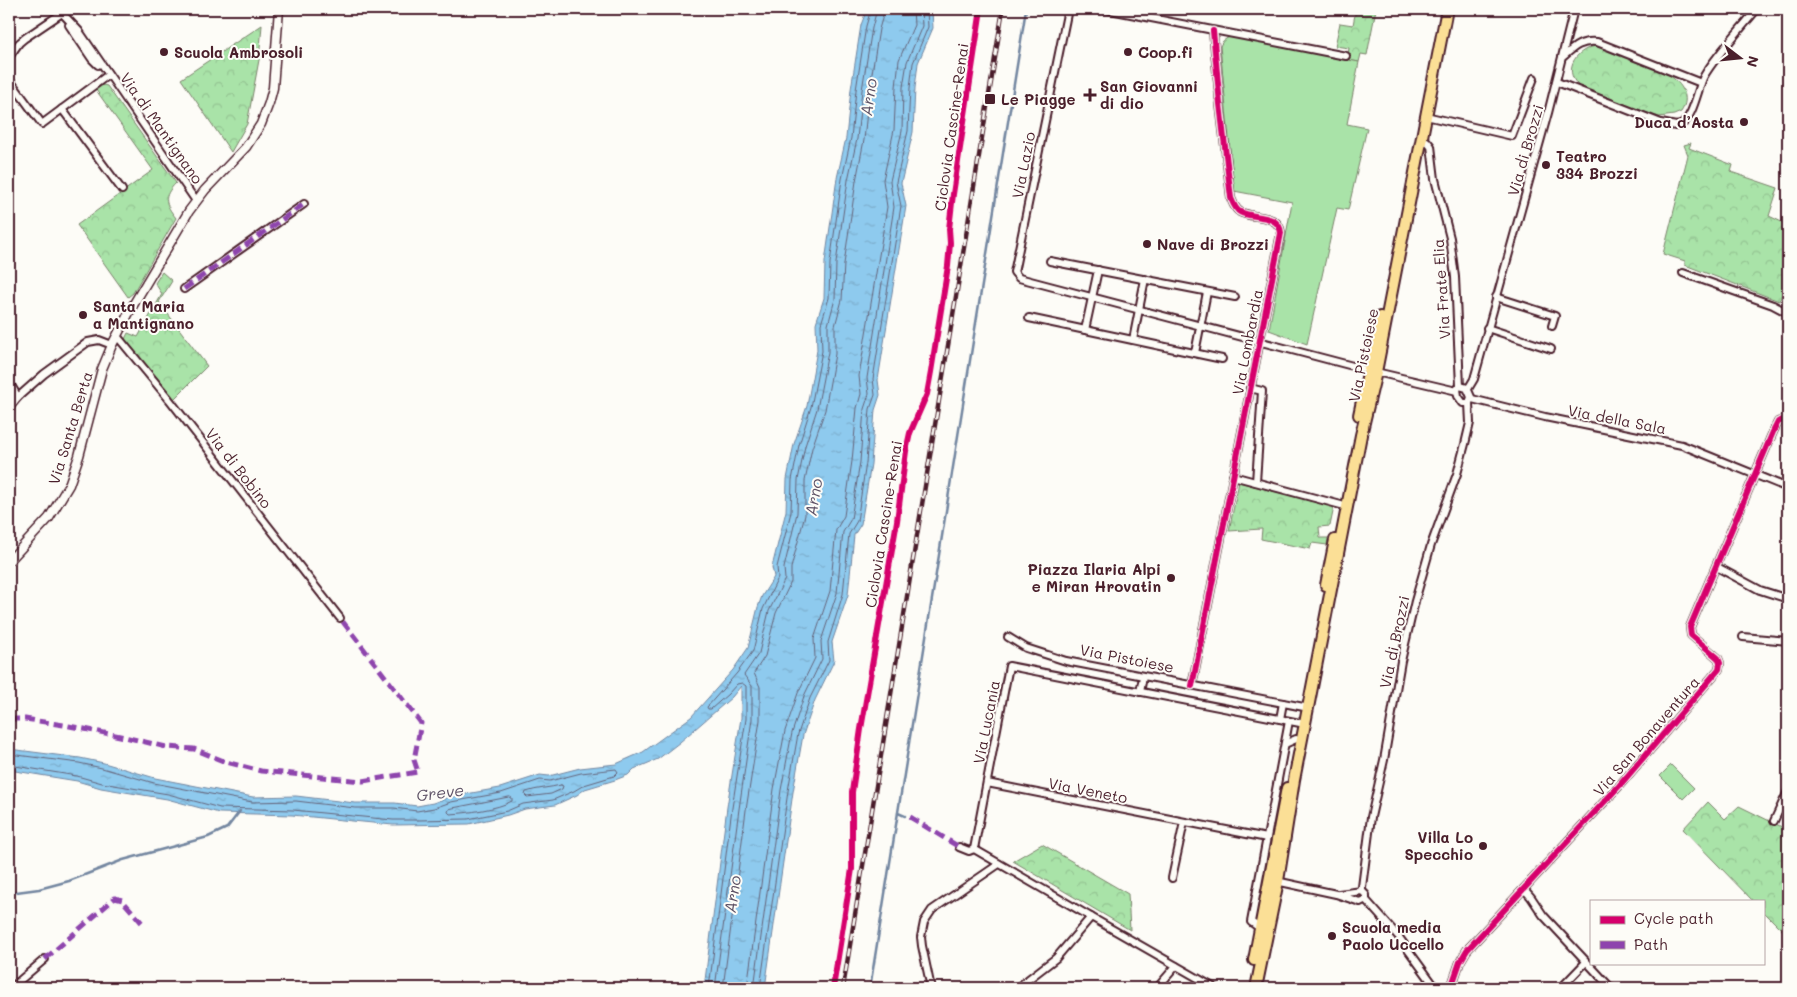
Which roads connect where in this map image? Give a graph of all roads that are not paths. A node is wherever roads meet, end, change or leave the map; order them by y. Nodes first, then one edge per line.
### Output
1 (280, 9) edge
2 (1068, 9) edge
3 (1105, 9) edge
4 (1440, 9) edge
5 (1447, 9) edge
6 (1574, 9) edge
7 (1756, 9) edge
8 (61, 10) edge
9 (1213, 31) junction
10 (1346, 56) dead end
11 (1564, 56) junction
12 (9, 57) edge
13 (108, 75) junction
14 (9, 78) edge
15 (1534, 78) dead end
16 (1557, 82) junction
17 (1701, 83) junction
18 (62, 110) junction
19 (1426, 116) junction
20 (1421, 139) junction
21 (122, 190) dead end
22 (196, 201) junction
23 (304, 204) dead end
24 (1050, 260) dead end
25 (1098, 270) junction
26 (1683, 273) dead end
27 (1145, 279) junction
28 (184, 289) dead end
29 (1207, 292) junction
30 (1092, 297) junction
31 (1234, 297) dead end
32 (1496, 297) junction
33 (1139, 309) junction
34 (1788, 313) edge
35 (1029, 318) dead end
36 (1200, 326) junction
37 (1552, 326) dead end
38 (1487, 328) junction
39 (1085, 330) junction
40 (117, 336) junction
41 (1133, 340) junction
42 (1260, 341) junction
43 (112, 345) junction
44 (1551, 349) dead end
45 (1195, 353) junction
46 (1222, 359) dead end
47 (1372, 371) junction
48 (9, 382) edge
49 (1250, 388) junction
50 (1459, 388) junction
51 (1468, 389) junction
52 (18, 397) junction
53 (1470, 401) junction
54 (9, 408) edge
55 (1788, 418) edge
56 (1754, 474) junction
57 (1233, 476) junction
58 (1256, 482) junction
59 (1788, 488) edge
60 (1342, 505) junction
61 (9, 561) edge
62 (1717, 567) junction
63 (1788, 599) edge
64 (340, 618) dead end
65 (1743, 636) dead end
66 (1008, 637) dead end
67 (1788, 641) edge
68 (1143, 676) junction
69 (1192, 686) junction
70 (1140, 692) junction
71 (1283, 704) junction
72 (1306, 708) junction
73 (1280, 719) junction
74 (1294, 722) junction
75 (1296, 739) junction
76 (1285, 744) junction
77 (987, 783) junction
78 (1788, 792) edge
79 (1774, 821) dead end
80 (1184, 822) junction
81 (1267, 838) junction
82 (959, 847) dead end
83 (974, 849) junction
84 (999, 864) junction
85 (1172, 878) dead end
86 (1274, 881) junction
87 (1524, 889) junction
88 (1359, 895) junction
89 (1091, 917) junction
90 (1260, 929) junction
91 (46, 959) dead end
92 (1586, 962) junction
93 (1176, 966) junction
94 (11, 988) edge
95 (931, 988) edge
96 (1017, 988) edge
97 (1157, 988) edge
98 (1215, 988) edge
99 (1249, 988) edge
100 (1256, 988) edge
101 (1436, 988) edge
102 (1450, 988) edge
103 (1561, 988) edge
104 (1611, 988) edge

1 - 22 street
2 - 30 street, Via Lazio
3 - 9 street
4 - 47 main road, Via Pistoiese
5 - 19 main road, Via Pistoiese
6 - 11 street, Via di Brozzi
7 - 17 street
8 - 12 street, Via di Mantignano
8 - 13 street, Via di Mantignano
9 - 10 street
9 - 42 street, Via Lombardia
11 - 16 street, Via di Brozzi
11 - 17 street
13 - 18 street, Via di Mantignano
13 - 22 street, Via di Mantignano
14 - 18 street, Via di Mantignano
15 - 19 street
16 - 17 street
16 - 32 street, Via di Brozzi
18 - 21 street
19 - 20 main road, Via Pistoiese
20 - 47 main road, Via Pistoiese
20 - 50 street, Via Frate Elia
22 - 40 street, Via di Mantignano
23 - 28 street
24 - 25 street
25 - 27 street
25 - 30 street
26 - 34 street
27 - 29 street
27 - 33 street
29 - 31 street
29 - 36 street
30 - 33 street
30 - 39 street
32 - 37 street
32 - 38 street, Via di Brozzi
33 - 36 street
33 - 41 street
35 - 39 street
36 - 42 street
36 - 45 street
38 - 44 street
38 - 51 street, Via di Brozzi
39 - 41 street
40 - 43 street, Via di Mantignano
40 - 64 street, Via di Bobino
41 - 45 street
42 - 47 street
42 - 49 street, Via Lombardia
43 - 52 street
43 - 61 street, Via Santa Berta
45 - 46 street
47 - 50 street
47 - 60 main road, Via Pistoiese
47 - 72 main road, Via Pistoiese
48 - 52 street
49 - 57 street, Via Lombardia
49 - 58 street, Via Lombardia
50 - 51 street
50 - 53 street
51 - 53 street, Via di Brozzi
52 - 54 street
53 - 56 street, Via della Sala
53 - 88 street, Via di Brozzi
55 - 56 street
56 - 59 street, Via della Sala
56 - 62 street, Via San Bonaventura
57 - 58 street
57 - 69 street, Via Lombardia
58 - 60 street
60 - 72 main road, Via Pistoiese
62 - 63 street
62 - 87 street, Via San Bonaventura
65 - 67 street
66 - 68 street, Via Pistoiese
68 - 69 street, Via Pistoiese
68 - 70 street
69 - 71 street, Via Pistoiese
70 - 73 street
70 - 77 street, Via Lucania
71 - 72 street, Via Pistoiese
71 - 73 street
72 - 74 main road, Via Pistoiese
72 - 86 main road, Via Pistoiese
73 - 74 street
74 - 75 main road, Via Pistoiese
74 - 76 street, Via Pistoiese
75 - 76 street
75 - 86 main road, Via Pistoiese
76 - 81 street, Via Pistoiese
77 - 80 street, Via Veneto
77 - 83 street, Via Lucania
78 - 79 street
80 - 81 street, Via Veneto
80 - 85 street
81 - 90 street, Via Pistoiese
82 - 83 street
83 - 84 street
84 - 89 street
84 - 95 street
86 - 88 street
86 - 90 main road, Via Pistoiese
86 - 100 main road, Via Pistoiese
87 - 92 street
87 - 102 street, Via San Bonaventura
88 - 101 street, Via di Brozzi
89 - 93 street
89 - 96 street
90 - 99 main road, Via Pistoiese
91 - 94 street
92 - 103 street
92 - 104 street
93 - 97 street
93 - 98 street

